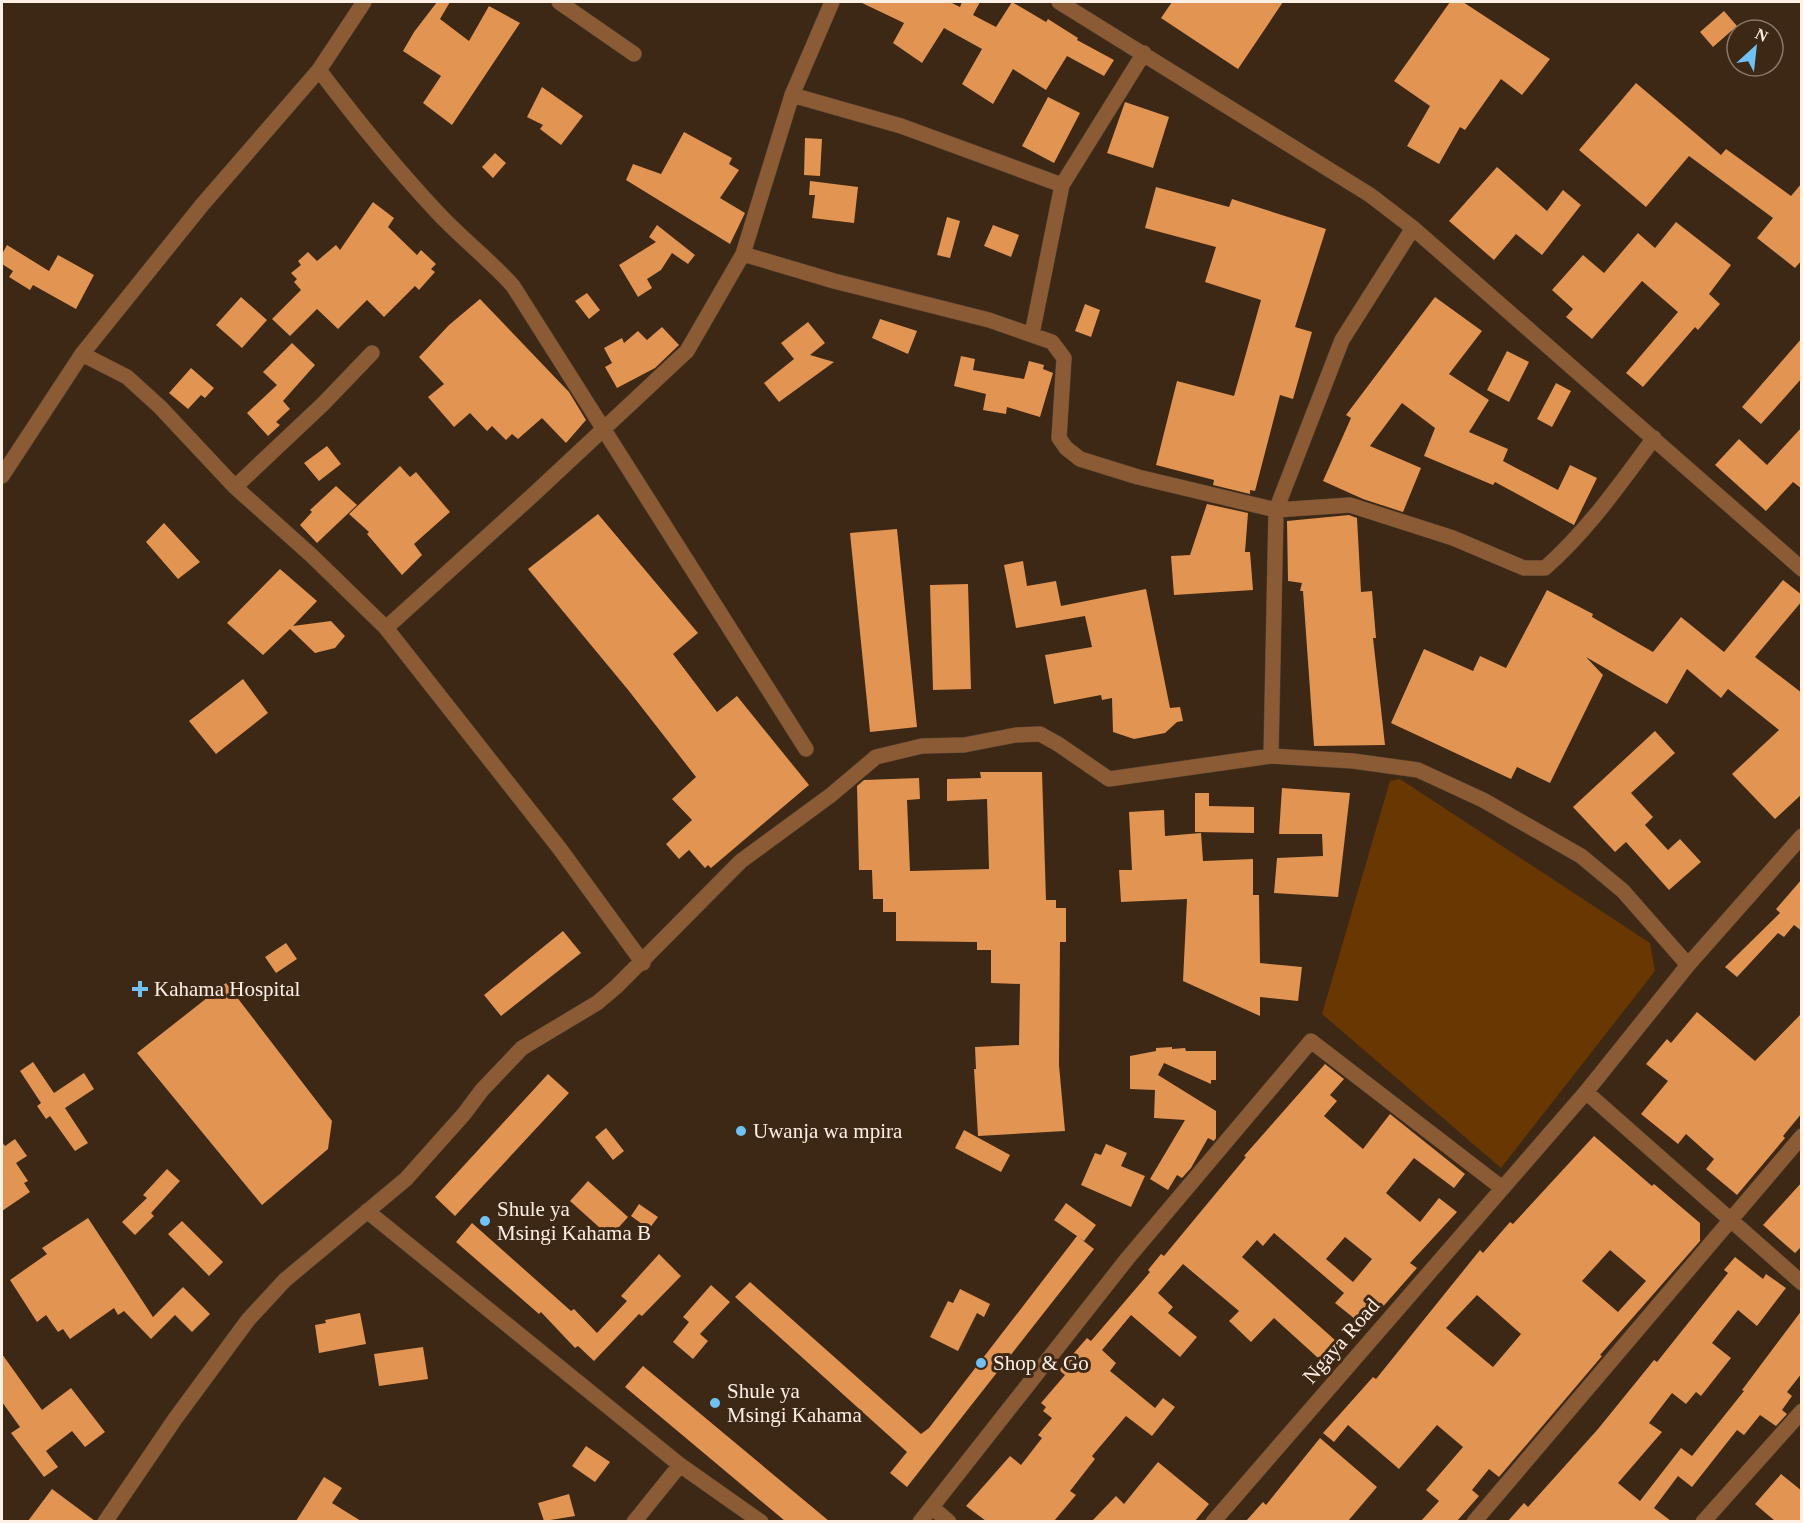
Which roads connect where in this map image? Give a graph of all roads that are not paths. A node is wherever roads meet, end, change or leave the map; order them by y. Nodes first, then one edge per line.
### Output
1 (364, 2) edge
2 (559, 2) edge
3 (832, 2) edge
4 (1059, 2) edge
5 (1144, 53) junction
6 (634, 54) dead end
7 (319, 70) junction
8 (792, 95) junction
9 (1062, 185) junction
10 (1413, 228) junction
11 (743, 254) junction
12 (1032, 334) junction
13 (372, 353) dead end
14 (82, 354) junction
15 (605, 428) junction
16 (1654, 438) junction
17 (2, 476) edge
18 (235, 487) junction
19 (1276, 510) junction
20 (1802, 569) edge
21 (386, 628) junction
22 (806, 749) dead end
23 (1271, 756) junction
24 (1802, 836) edge
25 (643, 963) junction
26 (1688, 965) junction
27 (1586, 1092) junction
28 (1802, 1136) edge
29 (1502, 1188) junction
30 (367, 1211) junction
31 (1728, 1220) junction
32 (1802, 1283) edge
33 (1802, 1411) edge
34 (680, 1465) junction
35 (932, 1507) junction
36 (105, 1521) edge
37 (634, 1521) edge
38 (761, 1521) edge
39 (920, 1521) edge
40 (948, 1521) edge
41 (1213, 1521) edge
42 (1474, 1521) edge
43 (1703, 1521) edge

1 - 7 street
2 - 6 street
3 - 8 street
4 - 5 street
5 - 9 street
5 - 10 street
7 - 14 street
7 - 15 street
8 - 9 street
8 - 11 street
9 - 12 street
10 - 16 street
10 - 19 street
11 - 12 street
11 - 15 street
12 - 19 street
13 - 18 street
14 - 17 street
14 - 18 street
15 - 21 street
15 - 22 street
16 - 19 street
16 - 20 street
18 - 21 street
19 - 23 street
21 - 25 street
23 - 25 street
23 - 26 street
24 - 26 street, Ngaya Road
25 - 30 street
26 - 27 street, Ngaya Road
27 - 29 street, Ngaya Road
27 - 31 street
28 - 31 street
29 - 35 street
29 - 41 street, Ngaya Road
30 - 34 street
30 - 36 street
31 - 32 street
31 - 42 street
33 - 43 street
34 - 37 street
34 - 38 street
35 - 39 street
35 - 40 street

